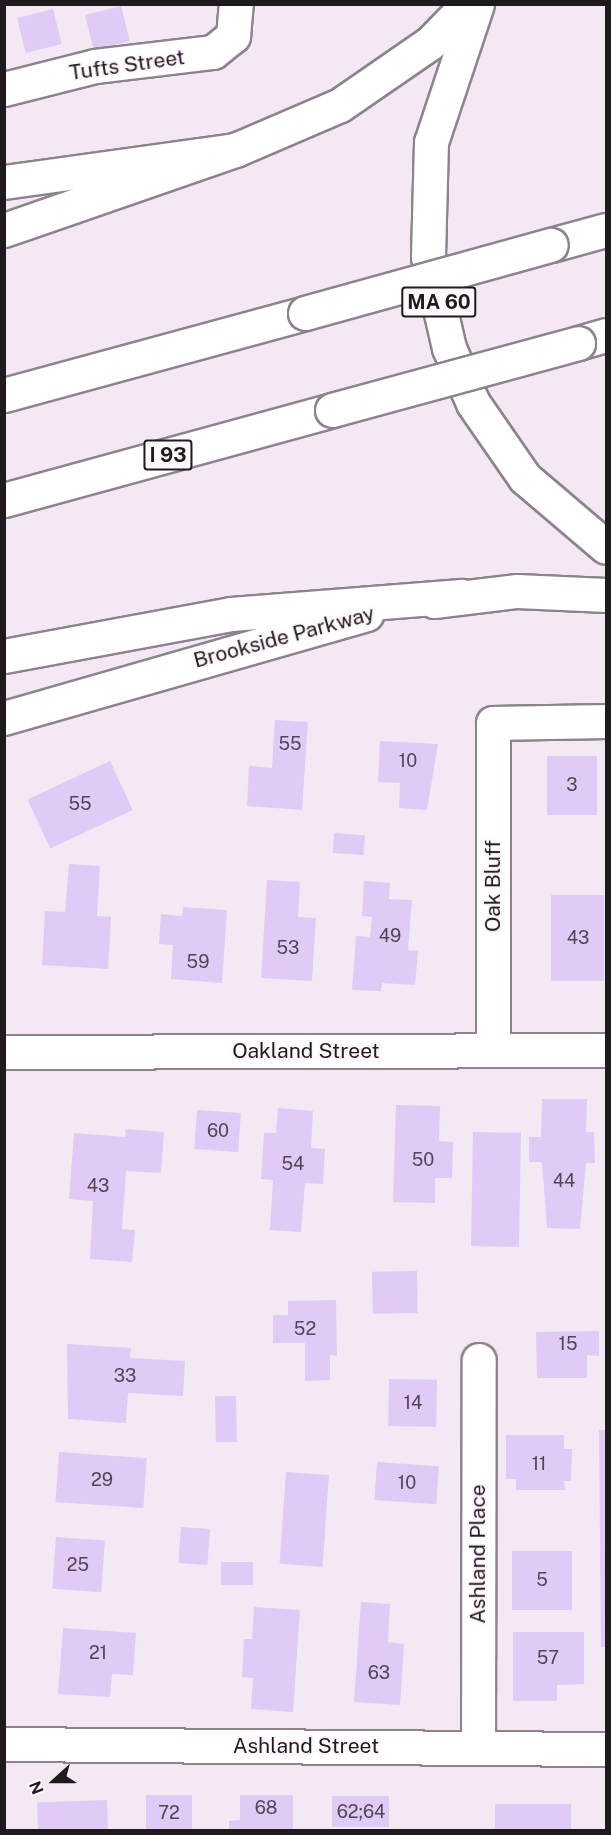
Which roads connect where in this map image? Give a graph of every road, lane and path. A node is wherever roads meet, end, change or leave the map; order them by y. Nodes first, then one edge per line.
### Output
1 (468, 4) edge
2 (477, 4) edge
3 (236, 15) edge
4 (4, 89) edge
5 (235, 150) junction
6 (4, 183) edge
7 (4, 230) edge
8 (606, 230) edge
9 (592, 339) edge
10 (4, 395) edge
11 (4, 500) edge
12 (606, 547) edge
13 (606, 595) edge
14 (462, 597) junction
15 (4, 656) edge
16 (4, 718) edge
17 (606, 721) edge
18 (493, 1050) junction
19 (606, 1050) edge
20 (4, 1052) edge
21 (479, 1360) dead end
22 (4, 1744) edge
23 (478, 1748) junction
24 (606, 1749) edge

1 - 5 main road
2 - 12 main road, MA 60
3 - 4 main road, Tufts Street
5 - 6 main road
5 - 7 main road
8 - 10 main road, bridge
9 - 11 main road, I 93, bridge
13 - 14 main road, Brookside Parkway
14 - 15 main road
14 - 16 main road, Brookside Parkway
17 - 18 main road, Oak Bluff
18 - 19 main road, Oakland Street
18 - 20 main road, Oakland Street
21 - 23 main road, Ashland Place
22 - 23 main road, Ashland Street
23 - 24 main road, Ashland Street

